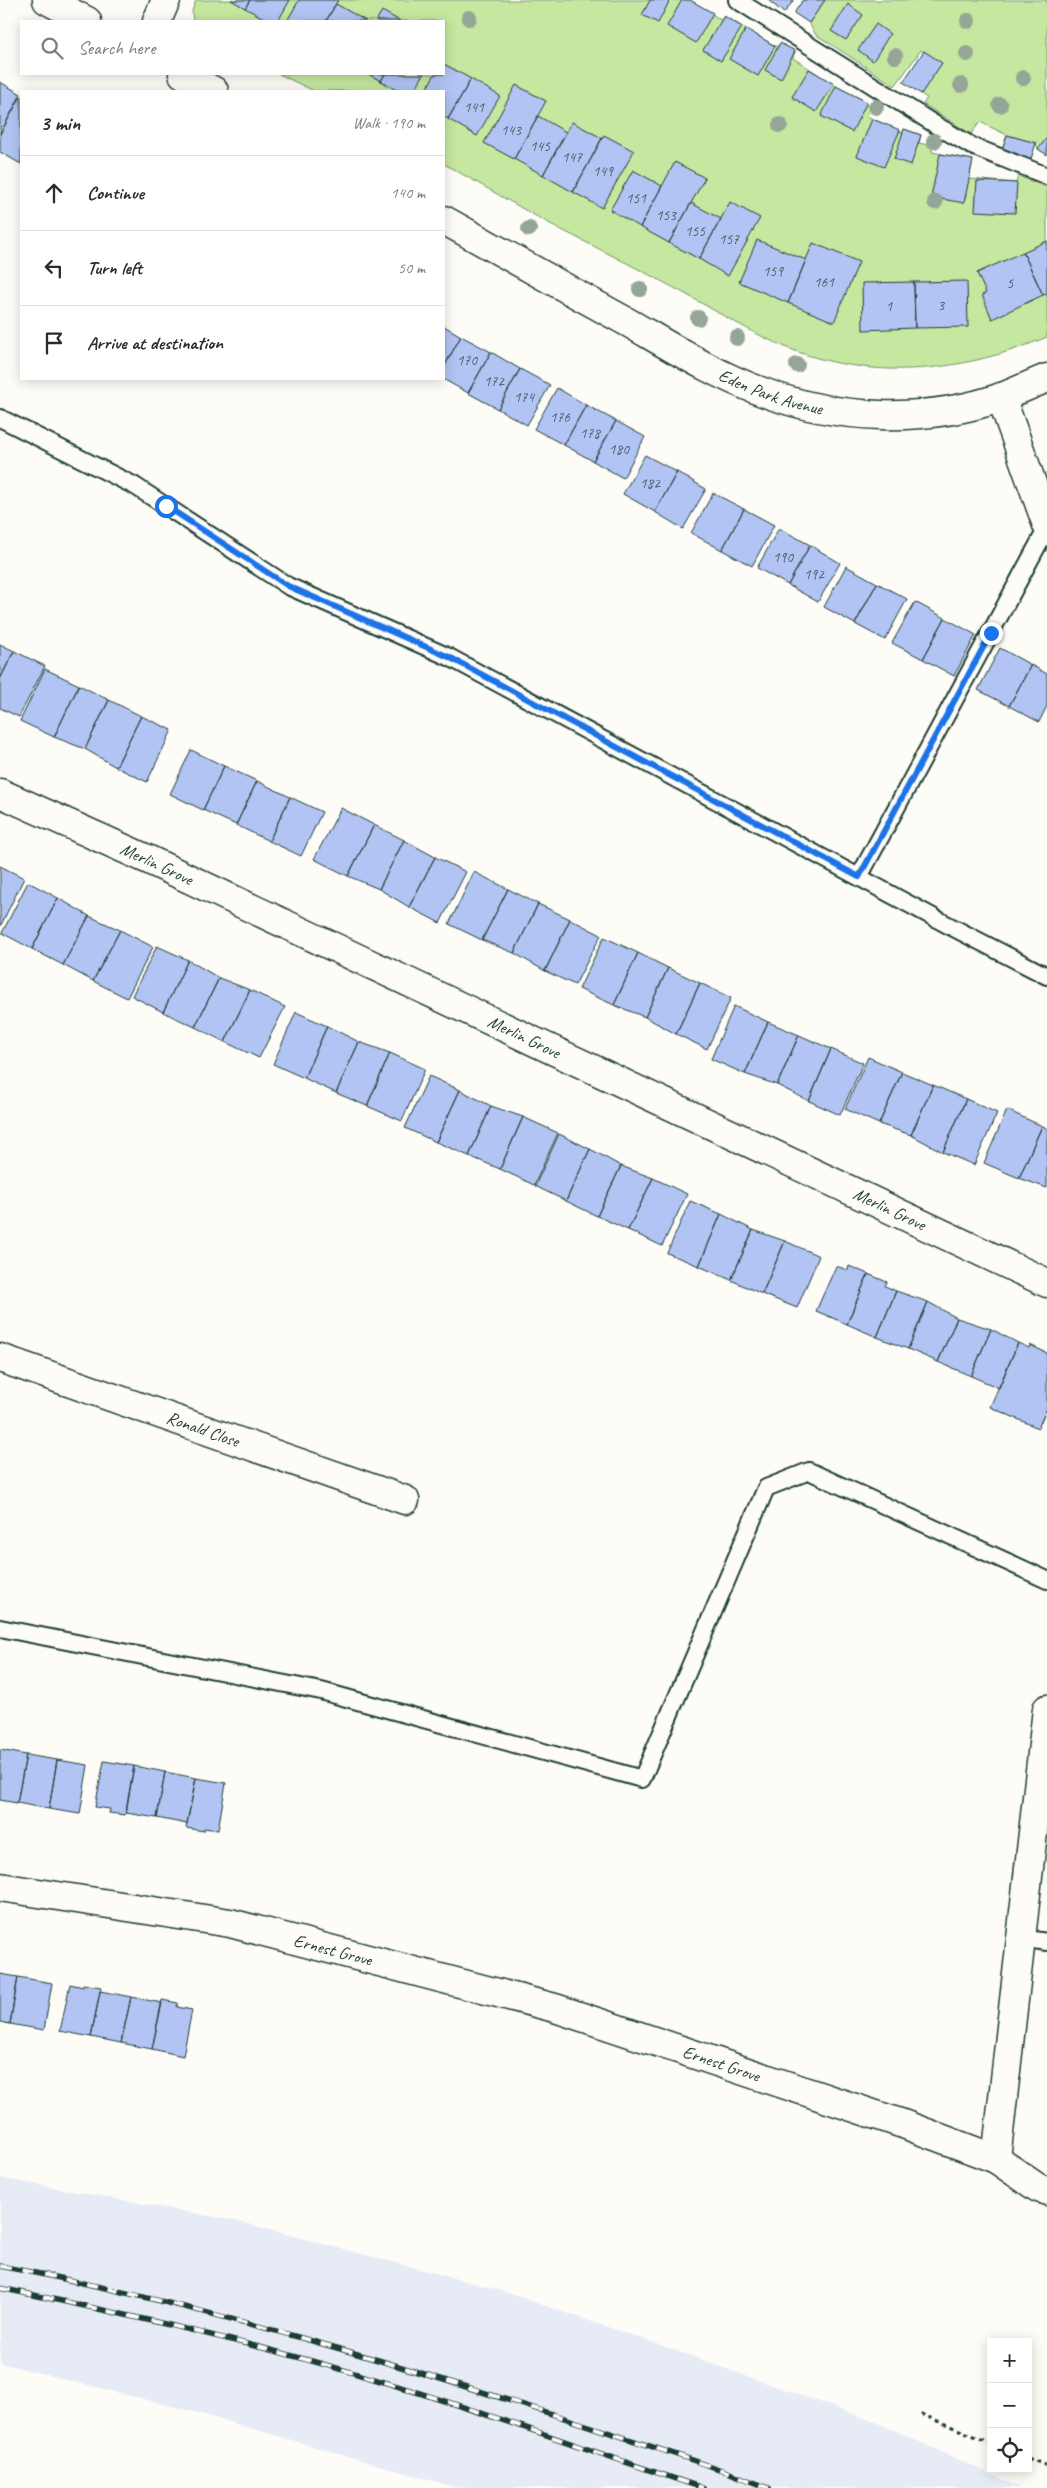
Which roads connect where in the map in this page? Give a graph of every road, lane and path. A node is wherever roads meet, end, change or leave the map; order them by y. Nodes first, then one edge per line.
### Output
1 (48, 0) edge
2 (166, 0) edge
3 (737, 0) edge
4 (85, 20) edge
5 (157, 20) edge
6 (185, 75) edge
7 (212, 90) edge
8 (1047, 176) edge
9 (445, 221) edge
10 (1047, 378) edge
11 (1001, 397) junction
12 (0, 418) edge
13 (1047, 527) edge
14 (0, 793) edge
15 (859, 877) junction
16 (1047, 976) edge
17 (1047, 1284) edge
18 (0, 1358) edge
19 (405, 1500) dead end
20 (1047, 1580) edge
21 (0, 1628) edge
22 (1047, 1710) edge
23 (0, 1887) edge
24 (1020, 1938) junction
25 (1047, 1942) edge
26 (996, 2159) junction
27 (1047, 2191) edge
28 (922, 2414) dead end
29 (987, 2440) edge
30 (1032, 2460) edge
31 (1047, 2466) edge

1 - 4 street
2 - 5 street
3 - 8 lane
6 - 7 street
9 - 11 street, Eden Park Avenue
10 - 11 street, Eden Park Avenue
11 - 13 street
12 - 15 lane
13 - 15 lane
14 - 17 street, Merlin Grove
15 - 16 lane
18 - 19 street, Ronald Close
20 - 21 lane
22 - 24 street
23 - 26 street, Ernest Grove
24 - 25 lane
24 - 26 street
26 - 27 street, Ernest Grove
28 - 29 path
30 - 31 path

